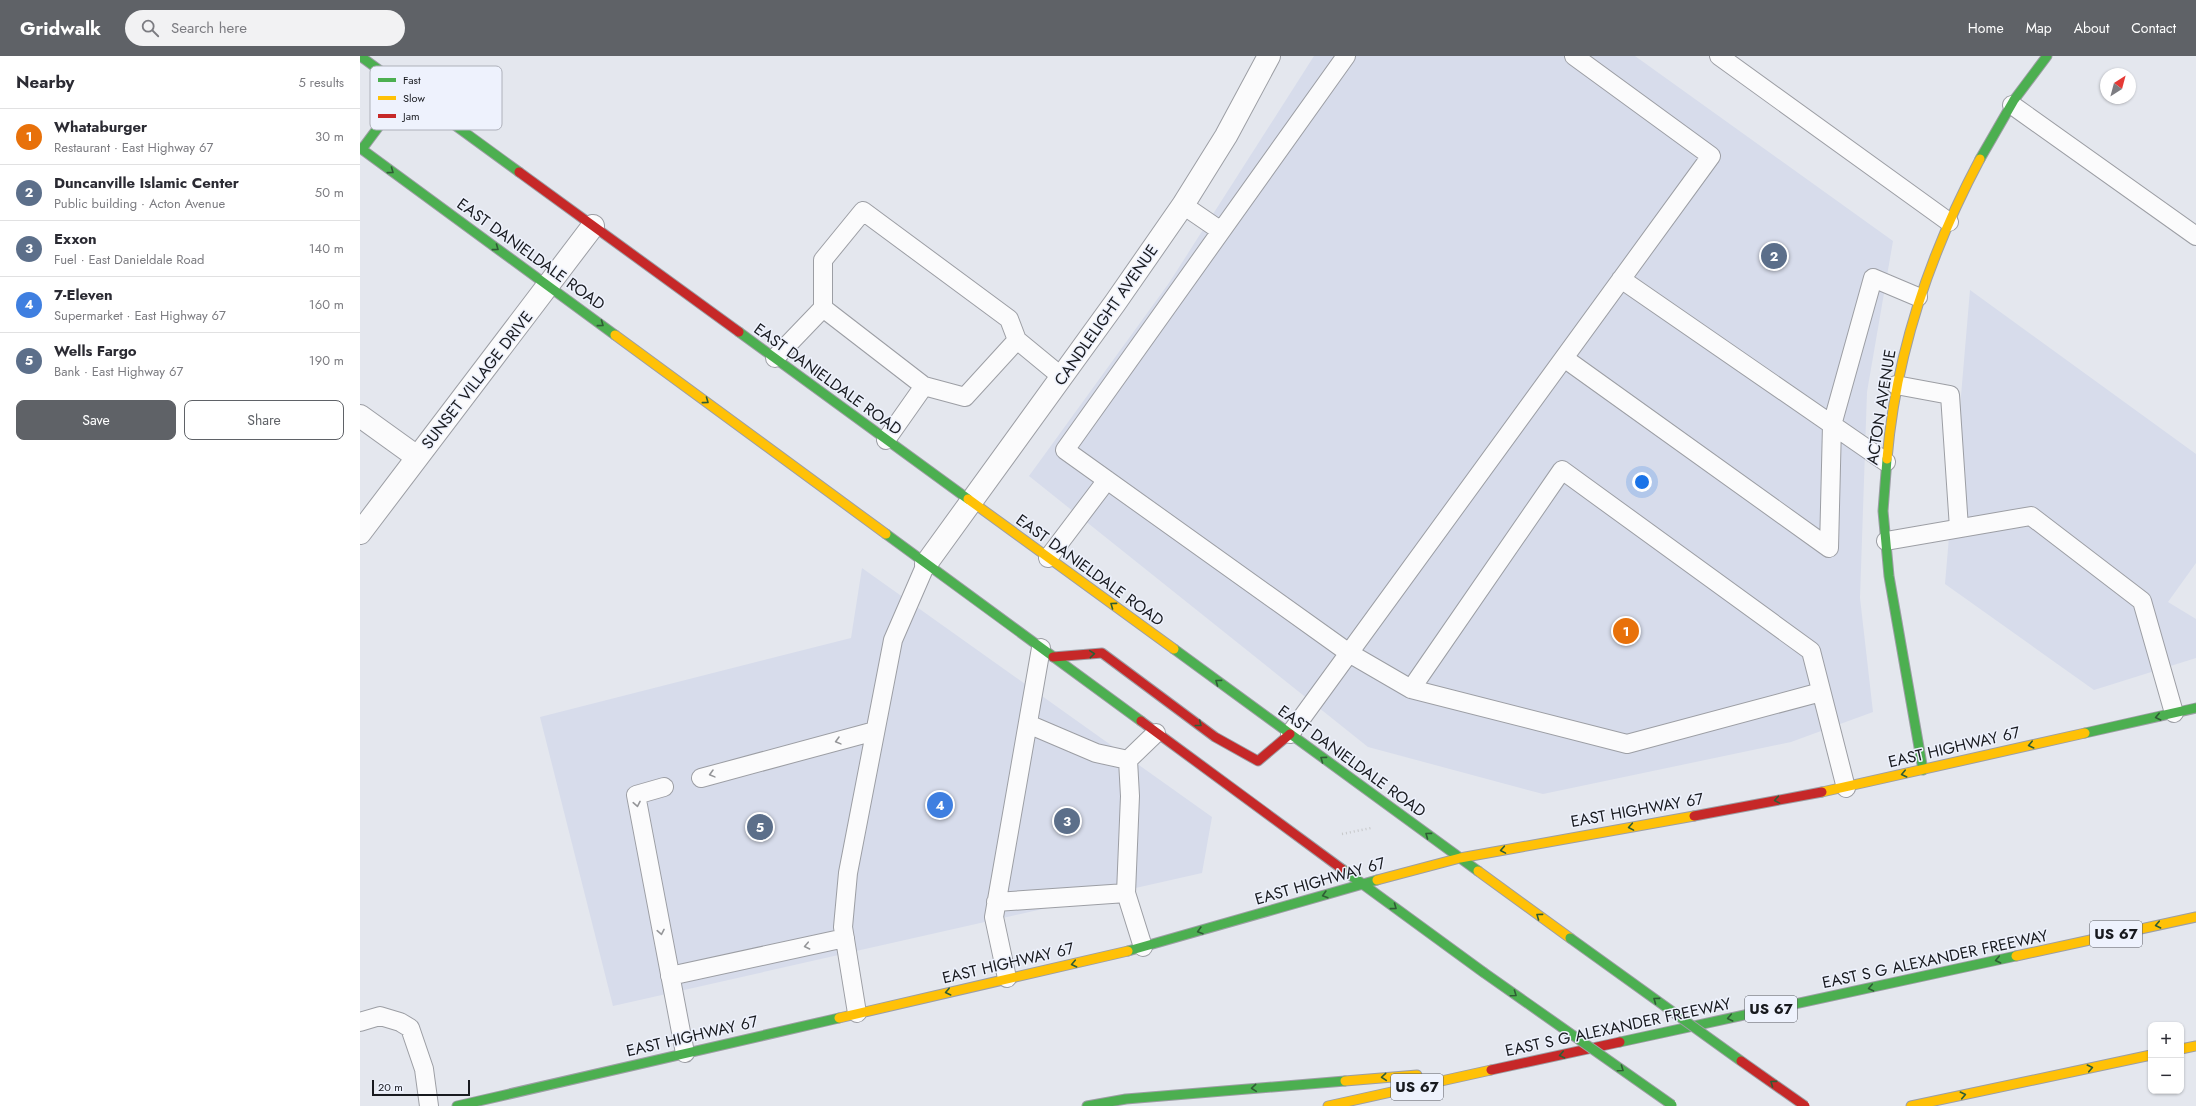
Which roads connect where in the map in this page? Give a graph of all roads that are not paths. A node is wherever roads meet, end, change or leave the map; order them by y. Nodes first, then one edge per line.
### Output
1 (360, 56) edge
2 (1269, 56) edge
3 (1346, 56) edge
4 (1574, 56) edge
5 (1719, 56) edge
6 (2047, 56) edge
7 (374, 66) edge
8 (2012, 105) junction
9 (375, 130) edge
10 (461, 130) edge
11 (361, 148) edge
12 (1183, 205) junction
13 (1949, 222) junction
14 (593, 226) junction
15 (1221, 232) junction
16 (2196, 236) edge
17 (1620, 279) junction
18 (548, 286) junction
19 (1918, 297) junction
20 (823, 308) junction
21 (1017, 340) junction
22 (775, 358) junction
23 (1564, 358) junction
24 (1062, 377) junction
25 (1896, 385) junction
26 (924, 386) junction
27 (360, 416) edge
28 (1832, 425) junction
29 (886, 440) junction
30 (417, 457) junction
31 (1886, 462) junction
32 (1107, 480) junction
33 (971, 502) junction
34 (1959, 528) junction
35 (360, 533) edge
36 (1886, 541) junction
37 (1048, 558) junction
38 (926, 564) junction
39 (1047, 652) junction
40 (1349, 653) junction
41 (1411, 689) junction
42 (1822, 692) junction
43 (2196, 708) edge
44 (2174, 713) junction
45 (1028, 724) junction
46 (876, 731) junction
47 (1156, 733) junction
48 (1290, 734) junction
49 (1128, 760) junction
50 (1923, 770) junction
51 (700, 778) dead end
52 (664, 787) dead end
53 (1846, 788) junction
54 (1460, 858) junction
55 (1362, 884) junction
56 (1126, 893) junction
57 (996, 902) junction
58 (2196, 917) edge
59 (845, 938) junction
60 (1143, 947) junction
61 (670, 976) junction
62 (1007, 978) junction
63 (857, 1013) junction
64 (360, 1022) edge
65 (2196, 1046) edge
66 (2184, 1048) edge
67 (685, 1053) junction
68 (2148, 1056) edge
69 (1506, 1067) junction
70 (429, 1106) edge
71 (457, 1106) edge
72 (1086, 1106) edge
73 (1328, 1106) edge
74 (1673, 1106) edge
75 (1805, 1106) edge
76 (1911, 1106) edge

1 - 7 main road, EAST DANIELDALE ROAD
2 - 12 street, CANDLELIGHT AVENUE
3 - 15 lane
4 - 17 lane
5 - 13 lane
6 - 8 main road, ACTON AVENUE
8 - 13 main road, ACTON AVENUE
8 - 16 lane
9 - 11 main road
10 - 14 main road, EAST DANIELDALE ROAD
11 -> 18 main road, EAST DANIELDALE ROAD
12 - 15 lane
12 - 24 street, CANDLELIGHT AVENUE
13 - 19 main road, ACTON AVENUE
14 - 18 street, SUNSET VILLAGE DRIVE
14 - 22 main road, EAST DANIELDALE ROAD
15 - 32 lane
17 - 23 lane
17 - 28 lane
18 - 30 street, SUNSET VILLAGE DRIVE
18 -> 38 main road, EAST DANIELDALE ROAD
19 - 25 main road, ACTON AVENUE
19 - 28 lane
20 - 21 lane
20 - 22 lane
20 - 26 lane
21 - 24 lane
21 - 26 lane
22 - 29 main road, EAST DANIELDALE ROAD
23 - 28 lane
23 - 40 lane
24 - 33 street, CANDLELIGHT AVENUE
25 - 31 main road, ACTON AVENUE
25 - 34 lane
26 - 29 lane
27 - 30 street
28 - 31 lane
29 - 33 main road, EAST DANIELDALE ROAD
30 - 35 street, SUNSET VILLAGE DRIVE
31 - 36 main road, ACTON AVENUE
32 - 37 lane
32 - 40 lane
33 - 37 main road, EAST DANIELDALE ROAD
33 - 38 street, CANDLELIGHT AVENUE
34 - 36 lane
34 - 44 lane
36 - 50 main road, ACTON AVENUE
48 -> 37 main road, EAST DANIELDALE ROAD
38 - 39 main road, EAST DANIELDALE ROAD
38 - 46 lane
39 - 45 lane
39 - 47 main road, EAST DANIELDALE ROAD
39 -> 48 main road
40 - 41 lane
40 - 48 lane
41 - 42 lane
41 - 42 lane
42 - 53 lane
43 - 44 main road, EAST HIGHWAY 67
44 -> 50 main road, EAST HIGHWAY 67
45 - 49 lane
45 - 57 lane
46 -> 51 lane
46 - 59 lane
47 - 49 lane
47 - 55 main road, EAST DANIELDALE ROAD
54 -> 48 main road, EAST DANIELDALE ROAD
49 - 56 lane
50 -> 53 main road, EAST HIGHWAY 67
52 -> 61 lane
53 -> 54 main road, EAST HIGHWAY 67
54 - 55 main road, EAST HIGHWAY 67
75 -> 54 main road, EAST DANIELDALE ROAD, bridge
55 -> 60 main road, EAST HIGHWAY 67
55 -> 74 main road, EAST DANIELDALE ROAD, bridge
56 - 57 lane
56 - 60 lane
57 - 62 lane
58 -> 69 main road, EAST S G ALEXANDER FREEWAY / US 67
59 -> 61 lane
59 - 63 lane
60 -> 62 main road, EAST HIGHWAY 67
61 - 67 lane
62 -> 63 main road, EAST HIGHWAY 67
63 - 67 main road, EAST HIGHWAY 67
64 - 70 lane
65 - 66 main road
67 - 71 main road, EAST HIGHWAY 67
76 -> 68 main road
69 -> 72 main road
69 - 73 main road, EAST S G ALEXANDER FREEWAY / US 67

